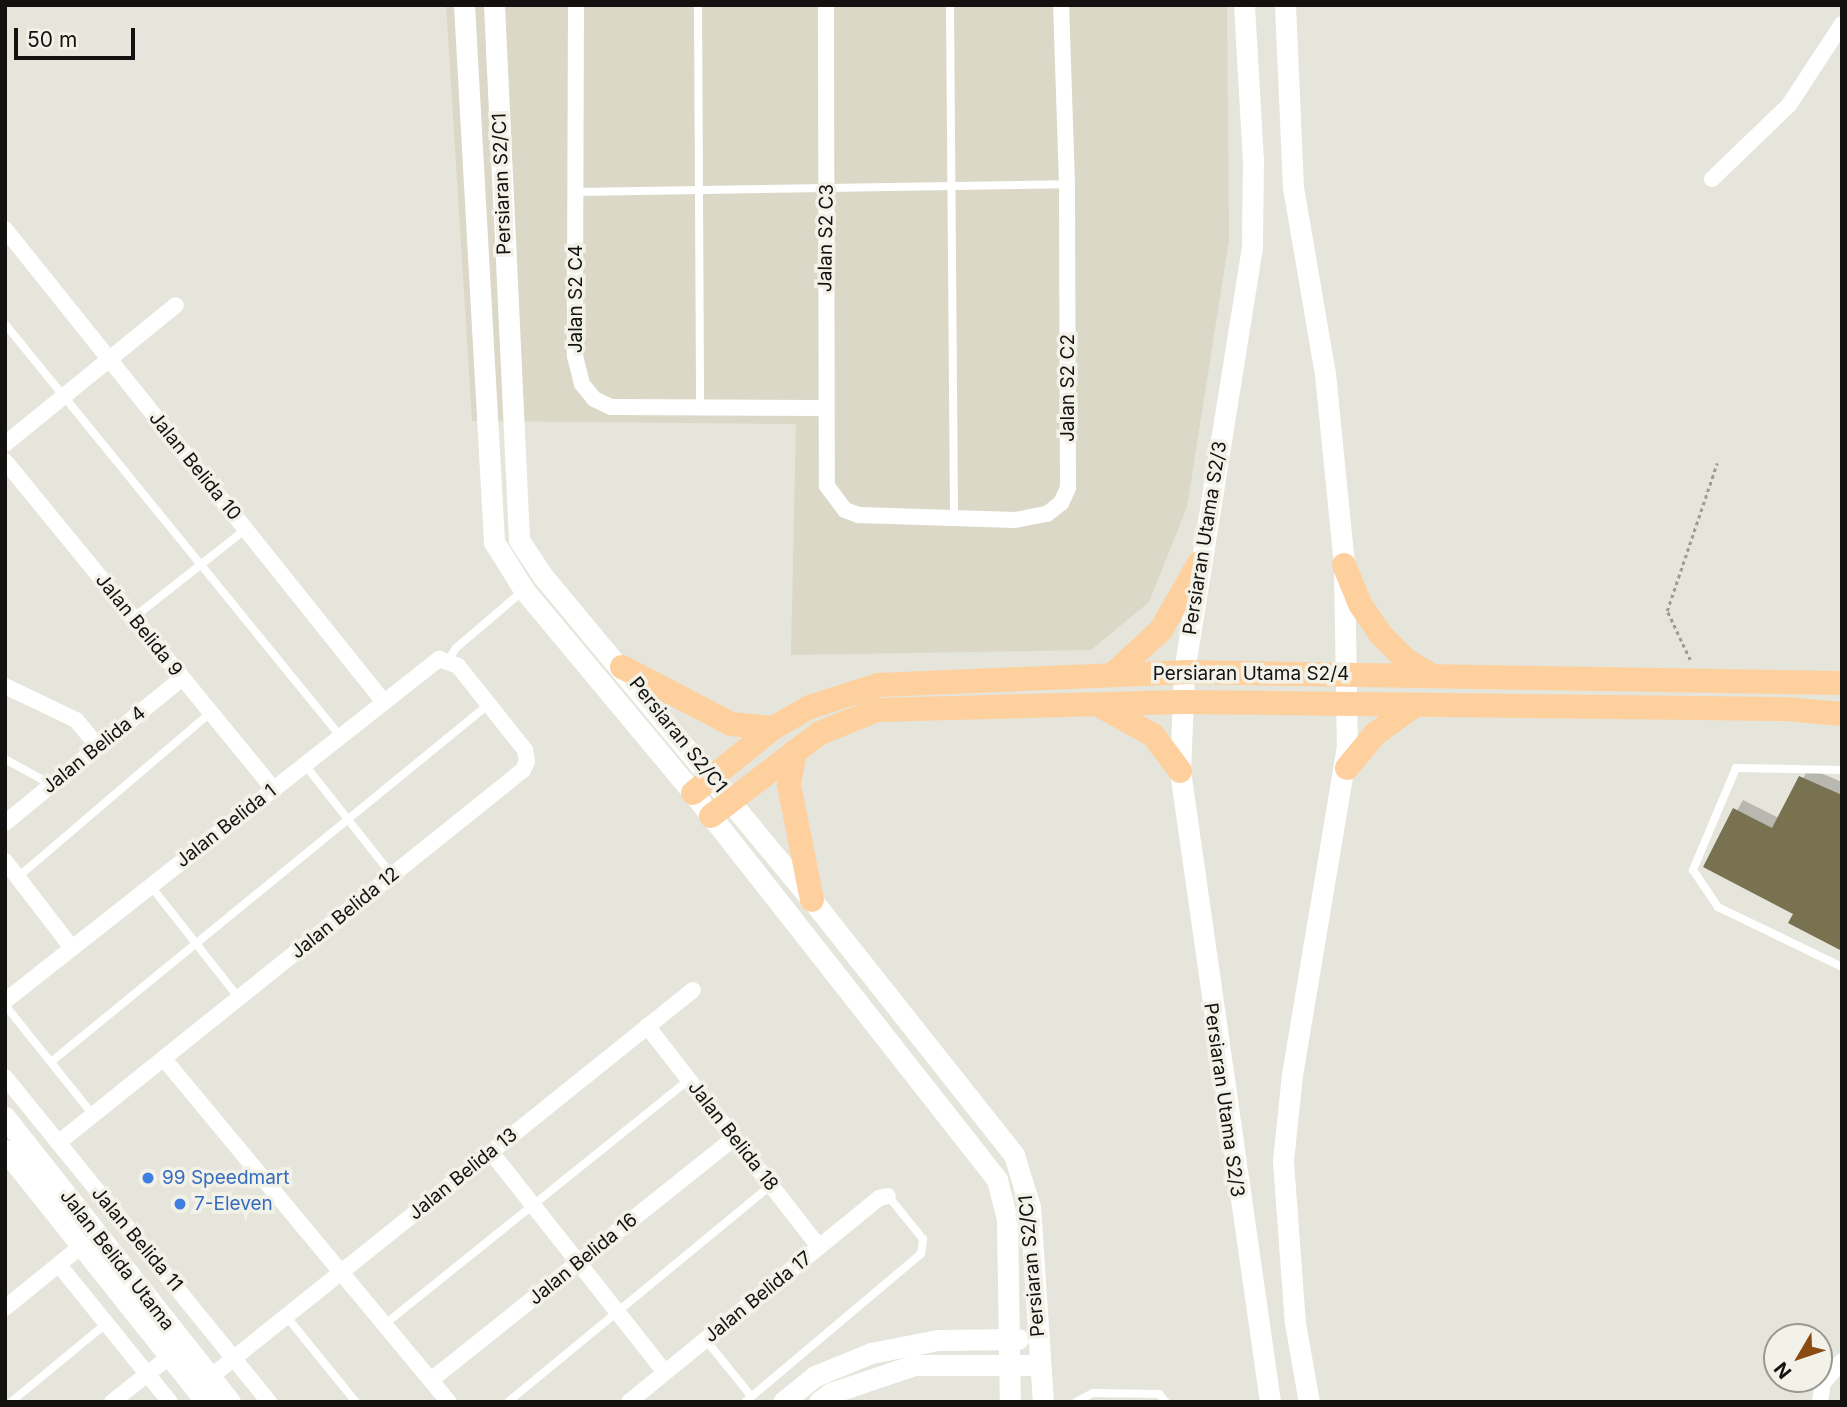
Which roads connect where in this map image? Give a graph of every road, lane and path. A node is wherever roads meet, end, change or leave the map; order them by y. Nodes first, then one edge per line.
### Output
1 (464, 5) edge
2 (494, 5) edge
3 (576, 5) edge
4 (698, 5) edge
5 (826, 5) edge
6 (950, 5) edge
7 (1061, 5) edge
8 (1244, 5) edge
9 (1285, 5) edge
10 (1842, 24) edge
11 (1712, 179) dead end
12 (1068, 184) junction
13 (952, 186) junction
14 (826, 191) junction
15 (576, 192) junction
16 (699, 192) junction
17 (5, 229) edge
18 (176, 305) dead end
19 (5, 324) edge
20 (109, 359) junction
21 (65, 396) junction
22 (700, 408) junction
23 (824, 408) junction
24 (5, 444) edge
25 (5, 461) edge
26 (1717, 463) dead end
27 (824, 471) joint
28 (954, 518) junction
29 (246, 529) junction
30 (1199, 563) junction
31 (201, 564) junction
32 (1343, 565) junction
33 (542, 575) junction
34 (524, 590) junction
35 (133, 618) junction
36 (449, 659) junction
37 (622, 667) junction
38 (1184, 672) junction
39 (1114, 674) junction
40 (1346, 674) junction
41 (182, 678) junction
42 (1438, 679) junction
43 (1699, 679) junction
44 (1842, 683) edge
45 (5, 686) edge
46 (384, 702) junction
47 (1183, 702) junction
48 (1093, 703) junction
49 (489, 704) junction
50 (1346, 704) junction
51 (1414, 706) junction
52 (210, 713) junction
53 (1842, 715) edge
54 (774, 728) junction
55 (341, 737) junction
56 (99, 747) junction
57 (795, 751) junction
58 (5, 759) edge
59 (305, 764) junction
60 (1347, 768) junction
61 (1842, 770) edge
62 (1180, 771) junction
63 (712, 777) junction
64 (52, 785) junction
65 (273, 789) junction
66 (693, 793) junction
67 (731, 799) junction
68 (711, 816) junction
69 (348, 819) junction
70 (5, 823) edge
71 (5, 861) edge
72 (392, 874) junction
73 (18, 877) junction
74 (150, 885) junction
75 (813, 900) junction
76 (196, 944) junction
77 (72, 948) junction
78 (1842, 967) edge
79 (692, 990) dead end
80 (239, 998) junction
81 (5, 1003) edge
82 (648, 1026) junction
83 (164, 1059) junction
84 (51, 1062) junction
85 (5, 1077) edge
86 (689, 1080) junction
87 (93, 1115) junction
88 (5, 1117) edge
89 (734, 1138) junction
90 (58, 1143) junction
91 (5, 1150) edge
92 (491, 1152) junction
93 (771, 1185) junction
94 (888, 1196) joint
95 (534, 1205) junction
96 (89, 1241) junction
97 (819, 1247) junction
98 (579, 1262) junction
99 (59, 1265) junction
100 (342, 1272) junction
101 (5, 1308) edge
102 (617, 1312) junction
103 (286, 1316) junction
104 (107, 1323) junction
105 (385, 1324) junction
106 (705, 1339) junction
107 (1006, 1339) junction
108 (1038, 1341) junction
109 (169, 1357) junction
110 (234, 1358) junction
111 (1842, 1361) edge
112 (1006, 1363) junction
113 (1040, 1365) junction
114 (665, 1372) junction
115 (148, 1374) junction
116 (431, 1380) junction
117 (204, 1389) edge
118 (748, 1399) edge
119 (11, 1402) edge
120 (112, 1402) edge
121 (170, 1402) edge
122 (230, 1402) edge
123 (269, 1402) edge
124 (356, 1402) edge
125 (449, 1402) edge
126 (508, 1402) edge
127 (629, 1402) edge
128 (783, 1402) edge
129 (819, 1402) edge
130 (1010, 1402) edge
131 (1043, 1402) edge
132 (1076, 1402) edge
133 (1166, 1402) edge
134 (1270, 1402) edge
135 (1309, 1402) edge
136 (1820, 1402) edge

1 - 34 main road, Persiaran S2/C1
2 - 33 main road, Persiaran S2/C1
3 - 15 street, Jalan S2 C4
4 - 16 lane
5 - 14 street, Jalan S2 C3
6 - 13 lane
7 - 12 street, Jalan S2 C2
8 - 30 main road, Persiaran Utama S2/3
9 - 32 main road
10 - 11 street
12 - 13 lane
12 - 28 street, Jalan S2 C2
13 - 14 lane
13 - 28 lane
14 - 16 lane
14 - 23 street, Jalan S2 C3
15 - 16 lane
15 - 22 street, Jalan S2 C4
16 - 22 lane
17 - 20 street, Jalan Belida 10
18 - 20 street
19 - 21 lane
20 - 21 street
20 - 29 street, Jalan Belida 10
21 - 24 street
21 - 31 lane
22 - 23 street, Jalan S2 C4
23 - 27 street, Jalan S2 C3
25 - 35 street, Jalan Belida 9
26 - 43 path
27 - 28 street, Jalan S2 C2
29 - 31 lane
29 - 46 street, Jalan Belida 10
30 - 38 main road, Persiaran Utama S2/3
30 - 39 main road
31 - 35 lane
31 - 55 lane
32 - 40 main road
32 - 42 main road
33 - 34 main road
33 - 37 main road, Persiaran S2/C1
34 - 36 lane
34 - 66 main road, Persiaran S2/C1
35 - 41 street, Jalan Belida 9
36 - 46 street, Jalan Belida 1
36 - 49 street, Jalan Belida 12
37 - 54 main road
37 - 63 main road, Persiaran S2/C1
38 - 39 main road, Persiaran Utama S2/4
38 - 40 main road, Persiaran Utama S2/4
38 - 47 main road, Persiaran Utama S2/3
39 - 54 main road, Persiaran Utama S2/4
40 - 42 main road, Persiaran Utama S2/4
40 - 50 main road
41 - 52 street, Jalan Belida 9
41 - 56 street, Jalan Belida 4
42 - 43 main road, Persiaran Utama S2/4
43 - 44 main road, Persiaran Utama S2/4
45 - 56 street
46 - 55 street, Jalan Belida 1
47 - 48 main road, Persiaran Utama S2/4
47 - 50 main road, Persiaran Utama S2/4
47 - 62 main road, Persiaran Utama S2/3
48 - 57 main road, Persiaran Utama S2/4
48 - 62 main road
49 - 69 lane
49 - 72 street, Jalan Belida 12
50 - 51 main road, Persiaran Utama S2/4
50 - 60 main road
51 - 53 main road, Persiaran Utama S2/4
51 - 60 main road
52 - 65 street, Jalan Belida 9
52 - 73 lane
54 - 63 main road, Persiaran Utama S2/4
55 - 59 street, Jalan Belida 1
56 - 64 street, Jalan Belida 4
57 - 67 main road, Persiaran Utama S2/4
57 - 75 main road
58 - 64 lane
59 - 65 street, Jalan Belida 1
59 - 69 lane
60 - 135 main road
61 - 78 lane
62 - 134 main road, Persiaran Utama S2/3
63 - 66 main road, Persiaran Utama S2/4
63 - 67 main road, Persiaran S2/C1
64 - 70 street, Jalan Belida 4
65 - 74 street, Jalan Belida 1
66 - 68 main road, Persiaran S2/C1
67 - 68 main road, Persiaran Utama S2/4
67 - 75 main road, Persiaran S2/C1
68 - 107 main road, Persiaran S2/C1
69 - 72 lane
69 - 76 lane
71 - 73 street
72 - 80 street, Jalan Belida 12
73 - 77 street
74 - 76 lane
74 - 77 street, Jalan Belida 1
75 - 108 main road, Persiaran S2/C1
76 - 80 lane
76 - 84 lane
77 - 81 street, Jalan Belida 1
79 - 82 street, Jalan Belida 13
80 - 83 street, Jalan Belida 12
81 - 84 lane
82 - 86 street, Jalan Belida 18
82 - 92 street, Jalan Belida 13
83 - 87 street, Jalan Belida 12
83 - 100 street
84 - 87 lane
85 - 90 street, Jalan Belida 11
86 - 89 street, Jalan Belida 18
86 - 95 lane
87 - 90 street, Jalan Belida 12
88 - 96 main road, Jalan Belida Utama
89 - 93 street, Jalan Belida 18
89 - 98 street, Jalan Belida 16
90 - 110 street, Jalan Belida 11
91 - 96 main road, Jalan Belida Utama
92 - 95 street
92 - 100 street, Jalan Belida 13
93 - 97 street, Jalan Belida 18
93 - 102 lane
94 - 97 street, Jalan Belida 17
94 - 118 lane
95 - 98 street
95 - 105 lane
96 - 99 street
96 - 109 main road, Jalan Belida Utama
96 - 117 main road, Jalan Belida Utama
97 - 106 street, Jalan Belida 17
98 - 102 street
98 - 116 street, Jalan Belida 16
99 - 101 street
99 - 104 street
100 - 103 street, Jalan Belida 13
100 - 105 street
102 - 114 street
102 - 126 lane
103 - 110 street, Jalan Belida 13
103 - 124 lane
104 - 115 street
104 - 119 lane
105 - 116 street
106 - 114 street, Jalan Belida 17
106 - 118 lane
107 - 108 main road
107 - 112 main road, Persiaran S2/C1
107 - 128 main road
108 - 113 main road, Persiaran S2/C1
109 - 115 street
109 - 117 main road, Jalan Belida Utama
110 - 117 street, Jalan Belida 13
110 - 123 street, Jalan Belida 11
111 - 136 street
112 - 113 main road
112 - 129 main road
112 - 130 main road, Persiaran S2/C1
113 - 131 main road, Persiaran S2/C1
114 - 127 street, Jalan Belida 17
115 - 120 street
115 - 121 street
116 - 125 street
117 - 122 main road, Jalan Belida Utama
132 - 133 lane

